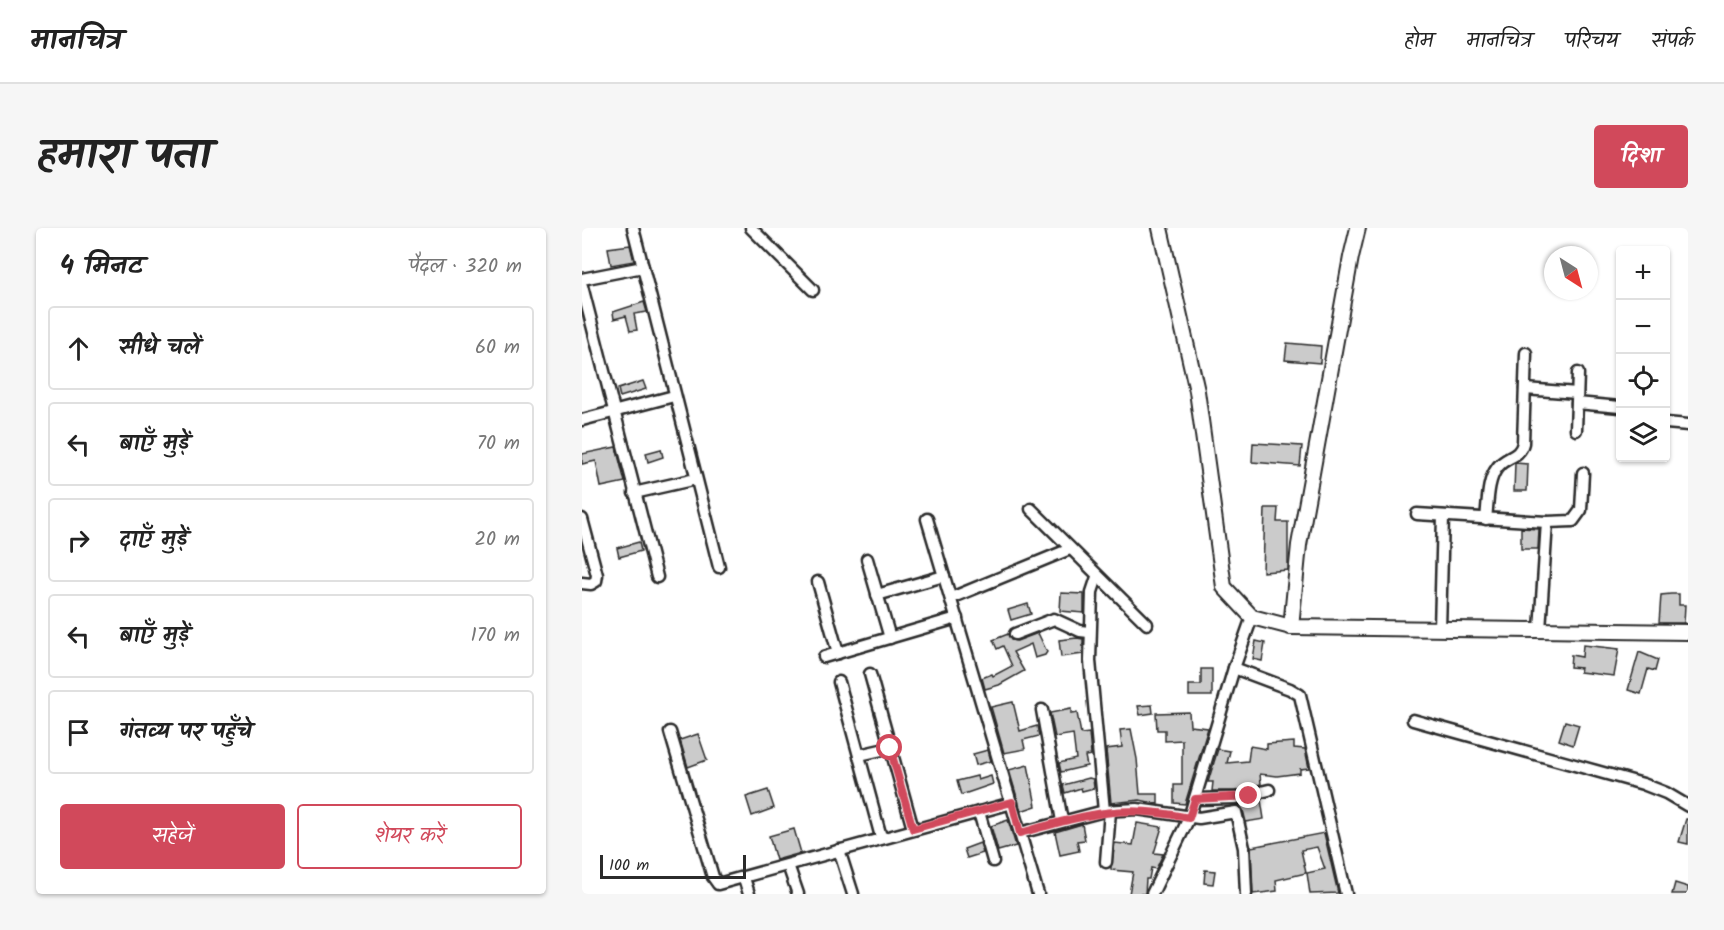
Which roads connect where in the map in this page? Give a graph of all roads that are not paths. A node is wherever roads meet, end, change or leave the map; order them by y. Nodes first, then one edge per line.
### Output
1 (633, 228) edge
2 (752, 228) edge
3 (1160, 228) edge
4 (1358, 228) edge
5 (643, 267) junction
6 (582, 279) edge
7 (582, 286) edge
8 (813, 290) dead end
9 (1526, 353) dead end
10 (1578, 373) dead end
11 (1525, 389) junction
12 (674, 396) junction
13 (1577, 398) junction
14 (1616, 406) edge
15 (613, 412) junction
16 (582, 420) edge
17 (1670, 423) edge
18 (1688, 425) edge
19 (1576, 430) dead end
20 (1583, 473) dead end
21 (696, 479) junction
22 (634, 493) junction
23 (1031, 510) dead end
24 (1417, 514) dead end
25 (1443, 516) junction
26 (582, 519) edge
27 (927, 519) dead end
28 (1486, 519) junction
29 (1547, 522) junction
30 (1070, 549) junction
31 (867, 559) dead end
32 (719, 567) dead end
33 (944, 576) junction
34 (1097, 577) junction
35 (657, 578) dead end
36 (818, 582) dead end
37 (582, 583) edge
38 (877, 595) junction
39 (951, 598) junction
40 (1252, 617) junction
41 (957, 618) junction
42 (1147, 624) dead end
43 (1291, 627) junction
44 (1440, 629) junction
45 (1540, 630) junction
46 (1089, 632) junction
47 (1688, 632) edge
48 (1015, 634) dead end
49 (890, 638) junction
50 (838, 653) junction
51 (824, 657) dead end
52 (1234, 668) junction
53 (870, 674) dead end
54 (839, 682) dead end
55 (1042, 710) dead end
56 (1413, 720) dead end
57 (670, 732) dead end
58 (890, 748) junction
59 (859, 755) junction
60 (1269, 790) dead end
61 (1195, 799) junction
62 (1012, 802) junction
63 (1688, 806) edge
64 (1107, 811) junction
65 (979, 812) junction
66 (1189, 818) junction
67 (1062, 821) junction
68 (913, 829) junction
69 (1020, 833) junction
70 (881, 837) junction
71 (839, 850) junction
72 (993, 861) dead end
73 (1106, 862) dead end
74 (788, 865) junction
75 (744, 878) junction
76 (749, 894) edge
77 (798, 894) edge
78 (853, 894) edge
79 (1038, 894) edge
80 (1152, 894) edge
81 (1246, 894) edge
82 (1346, 894) edge

1 - 5 street
2 - 8 street
3 - 40 street
4 - 43 street
5 - 6 street
5 - 12 street
7 - 15 street
9 - 11 street
10 - 13 street
11 - 13 street
11 - 28 street
12 - 15 street
12 - 21 street
13 - 14 street
13 - 19 street
15 - 16 street
15 - 22 street
17 - 18 street
20 - 29 street
21 - 22 street
21 - 32 street
22 - 35 street
23 - 30 street
24 - 25 street
25 - 28 street
25 - 44 street
26 - 37 street
27 - 33 street
28 - 29 street
29 - 45 street
30 - 34 street
30 - 39 street
31 - 38 street
33 - 38 street
33 - 39 street
34 - 42 street
34 - 46 street
36 - 50 street
38 - 49 street
39 - 41 street
40 - 43 street
40 - 52 street
41 - 49 street
41 - 62 street
43 - 44 street
44 - 45 street
45 - 47 street
46 - 48 street
46 - 64 street
49 - 50 street
50 - 51 street
52 - 61 street
52 - 82 street
53 - 58 street
54 - 59 street
55 - 67 street
56 - 63 street
57 - 75 street
58 - 59 street
58 - 68 street
59 - 70 street
60 - 61 street
61 - 66 street
62 - 65 street
62 - 69 street
64 - 66 street
64 - 67 street
64 - 73 street
65 - 68 street
65 - 72 street
66 - 80 street
66 - 81 street
67 - 69 street
68 - 70 street
69 - 79 street
70 - 71 street
71 - 74 street
71 - 78 street
74 - 75 street
74 - 77 street
75 - 76 street

